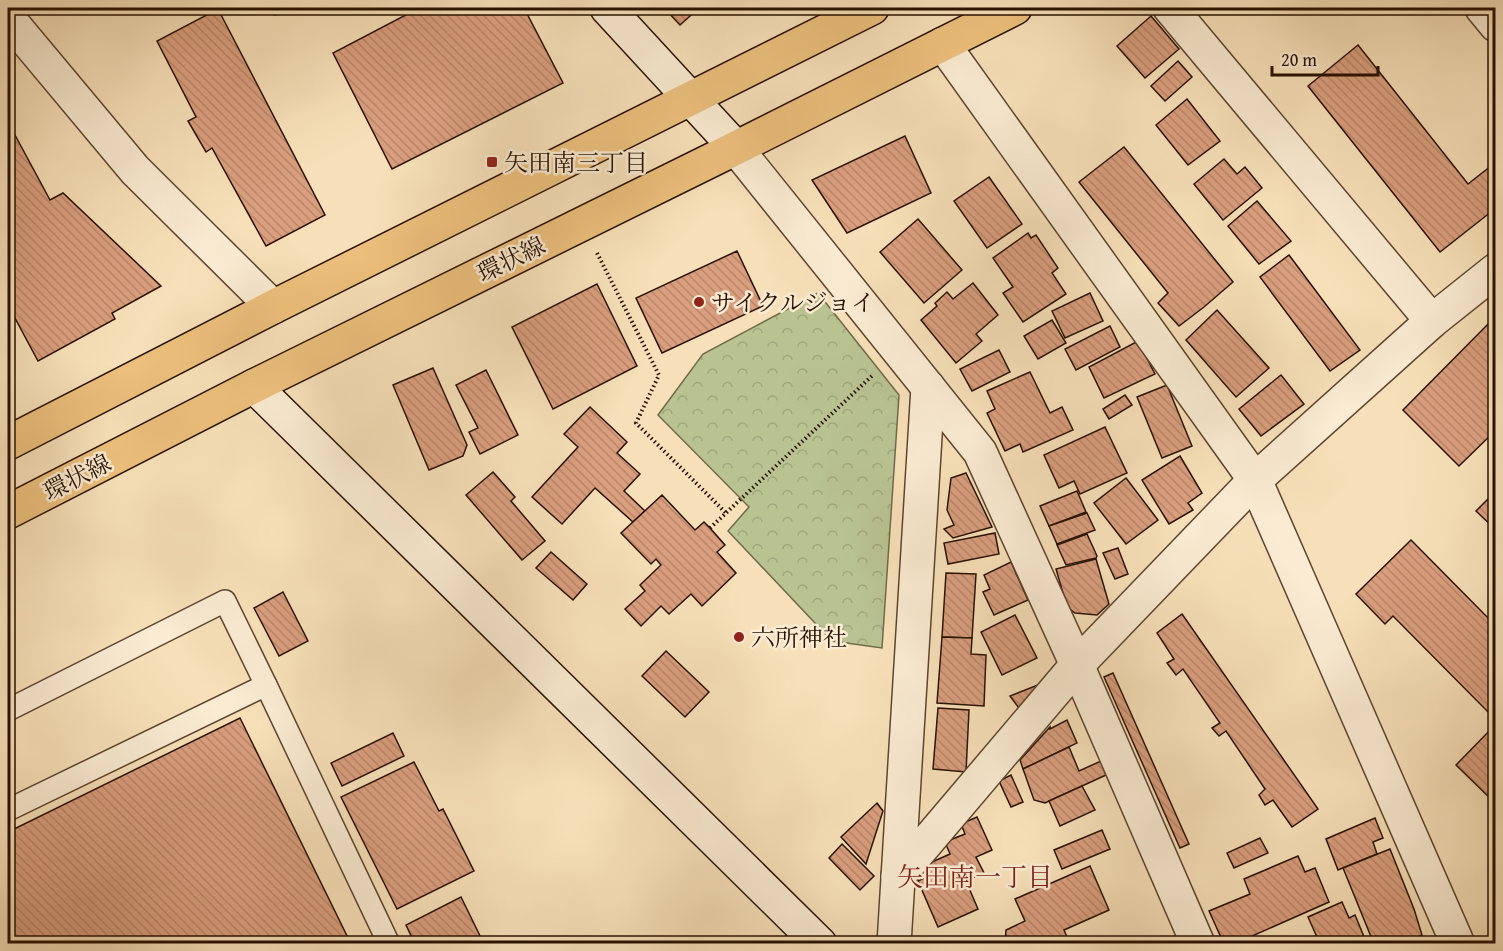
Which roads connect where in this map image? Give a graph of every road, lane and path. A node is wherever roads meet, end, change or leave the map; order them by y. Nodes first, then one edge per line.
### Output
1 (12, 8) edge
2 (607, 8) edge
3 (872, 8) edge
4 (1015, 8) edge
5 (1170, 8) edge
6 (1482, 8) edge
7 (8, 10) edge
8 (8, 18) edge
9 (1496, 25) edge
10 (943, 44) junction
11 (691, 99) junction
12 (736, 148) junction
13 (582, 224) junction
14 (1496, 270) edge
15 (273, 307) junction
16 (1432, 321) junction
17 (898, 351) junction
18 (254, 386) junction
19 (928, 387) junction
20 (8, 443) edge
21 (1256, 480) junction
22 (8, 512) edge
23 (726, 513) junction
24 (710, 528) dead end
25 (1077, 665) junction
26 (266, 685) junction
27 (8, 710) edge
28 (8, 810) edge
29 (898, 876) junction
30 (389, 944) edge
31 (819, 944) edge
32 (894, 944) edge
33 (1198, 944) edge
34 (1455, 944) edge

1 - 7 street
2 - 11 street
3 - 11 main road
4 - 10 main road, 環状線
5 - 16 street
6 - 9 street
8 - 15 street
10 - 12 main road, 環状線
10 - 21 street
11 - 12 street
11 - 15 main road
12 - 13 main road, 環状線
12 - 17 street
13 - 18 main road, 環状線
13 - 23 path
14 - 16 street
15 - 20 main road
16 - 21 street
17 - 19 street
17 - 23 path
18 - 22 main road, 環状線
18 - 31 street
19 - 25 street
19 - 29 street
21 - 25 street
21 - 34 street
23 - 24 path
25 - 29 street
25 - 33 street
26 - 27 lane
26 - 28 lane
26 - 30 lane
29 - 32 street

